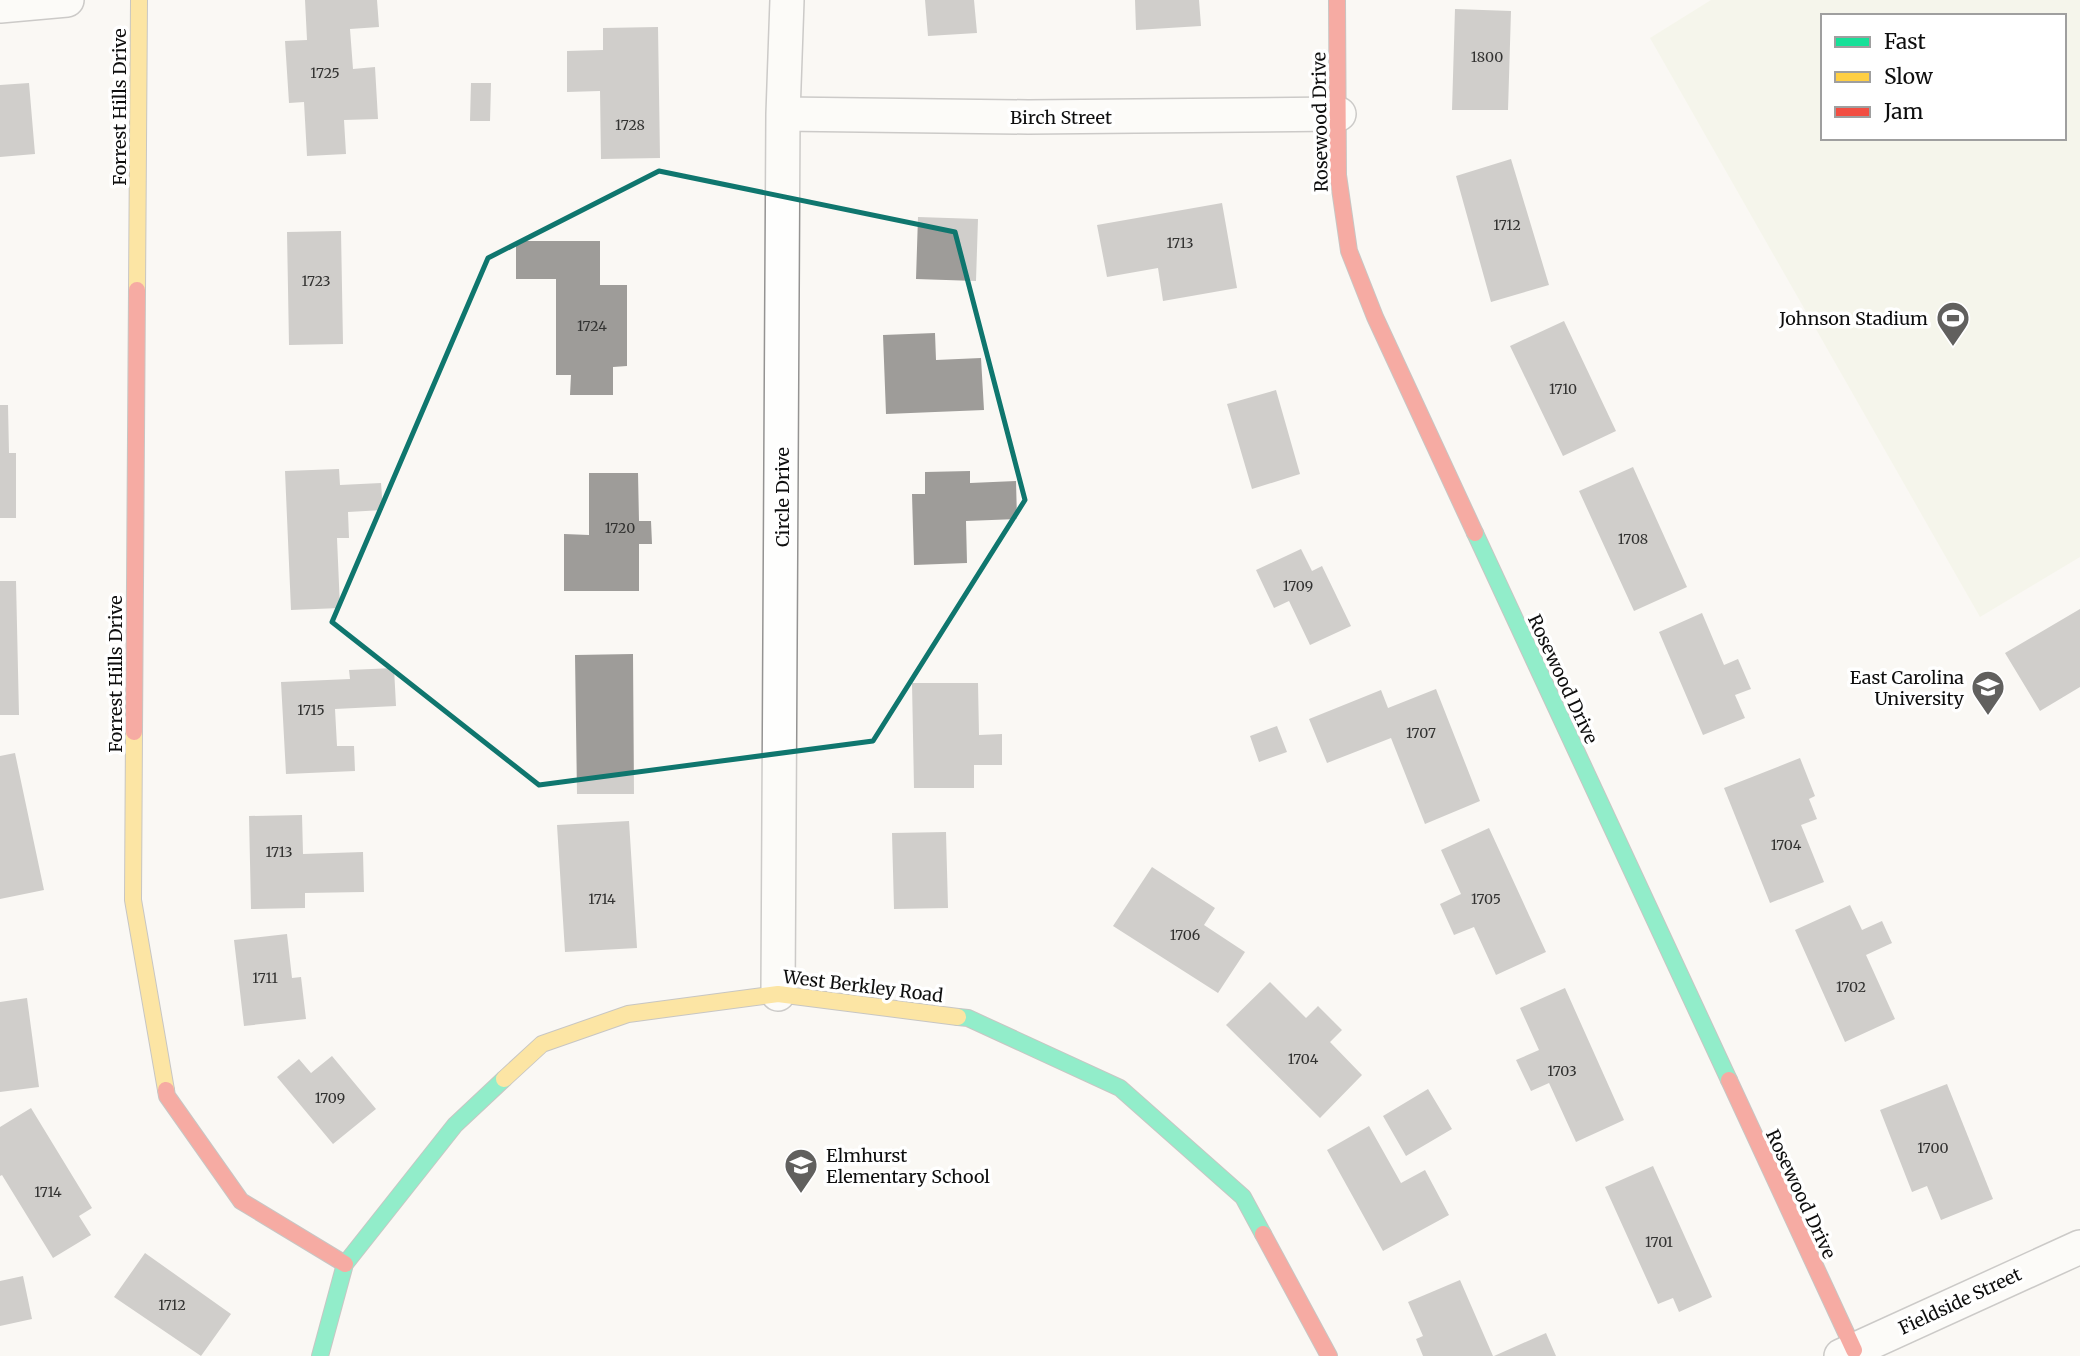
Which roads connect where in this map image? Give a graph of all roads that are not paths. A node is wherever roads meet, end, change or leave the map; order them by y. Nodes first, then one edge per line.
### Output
1 (67, 0) edge
2 (139, 0) edge
3 (787, 0) edge
4 (1337, 0) edge
5 (0, 6) edge
6 (783, 114) junction
7 (1339, 114) junction
8 (778, 994) junction
9 (2080, 1247) edge
10 (345, 1264) junction
11 (1847, 1353) edge
12 (320, 1356) edge
13 (1329, 1356) edge

1 - 5 street
2 - 10 street, Forrest Hills Drive
3 - 6 street, Circle Drive
4 - 7 street, Rosewood Drive
6 - 7 street, Birch Street
6 - 8 street, Circle Drive
7 - 11 street, Rosewood Drive
8 - 10 street, West Berkley Road
8 - 13 street, West Berkley Road
9 - 11 street, Fieldside Street
10 - 12 street

